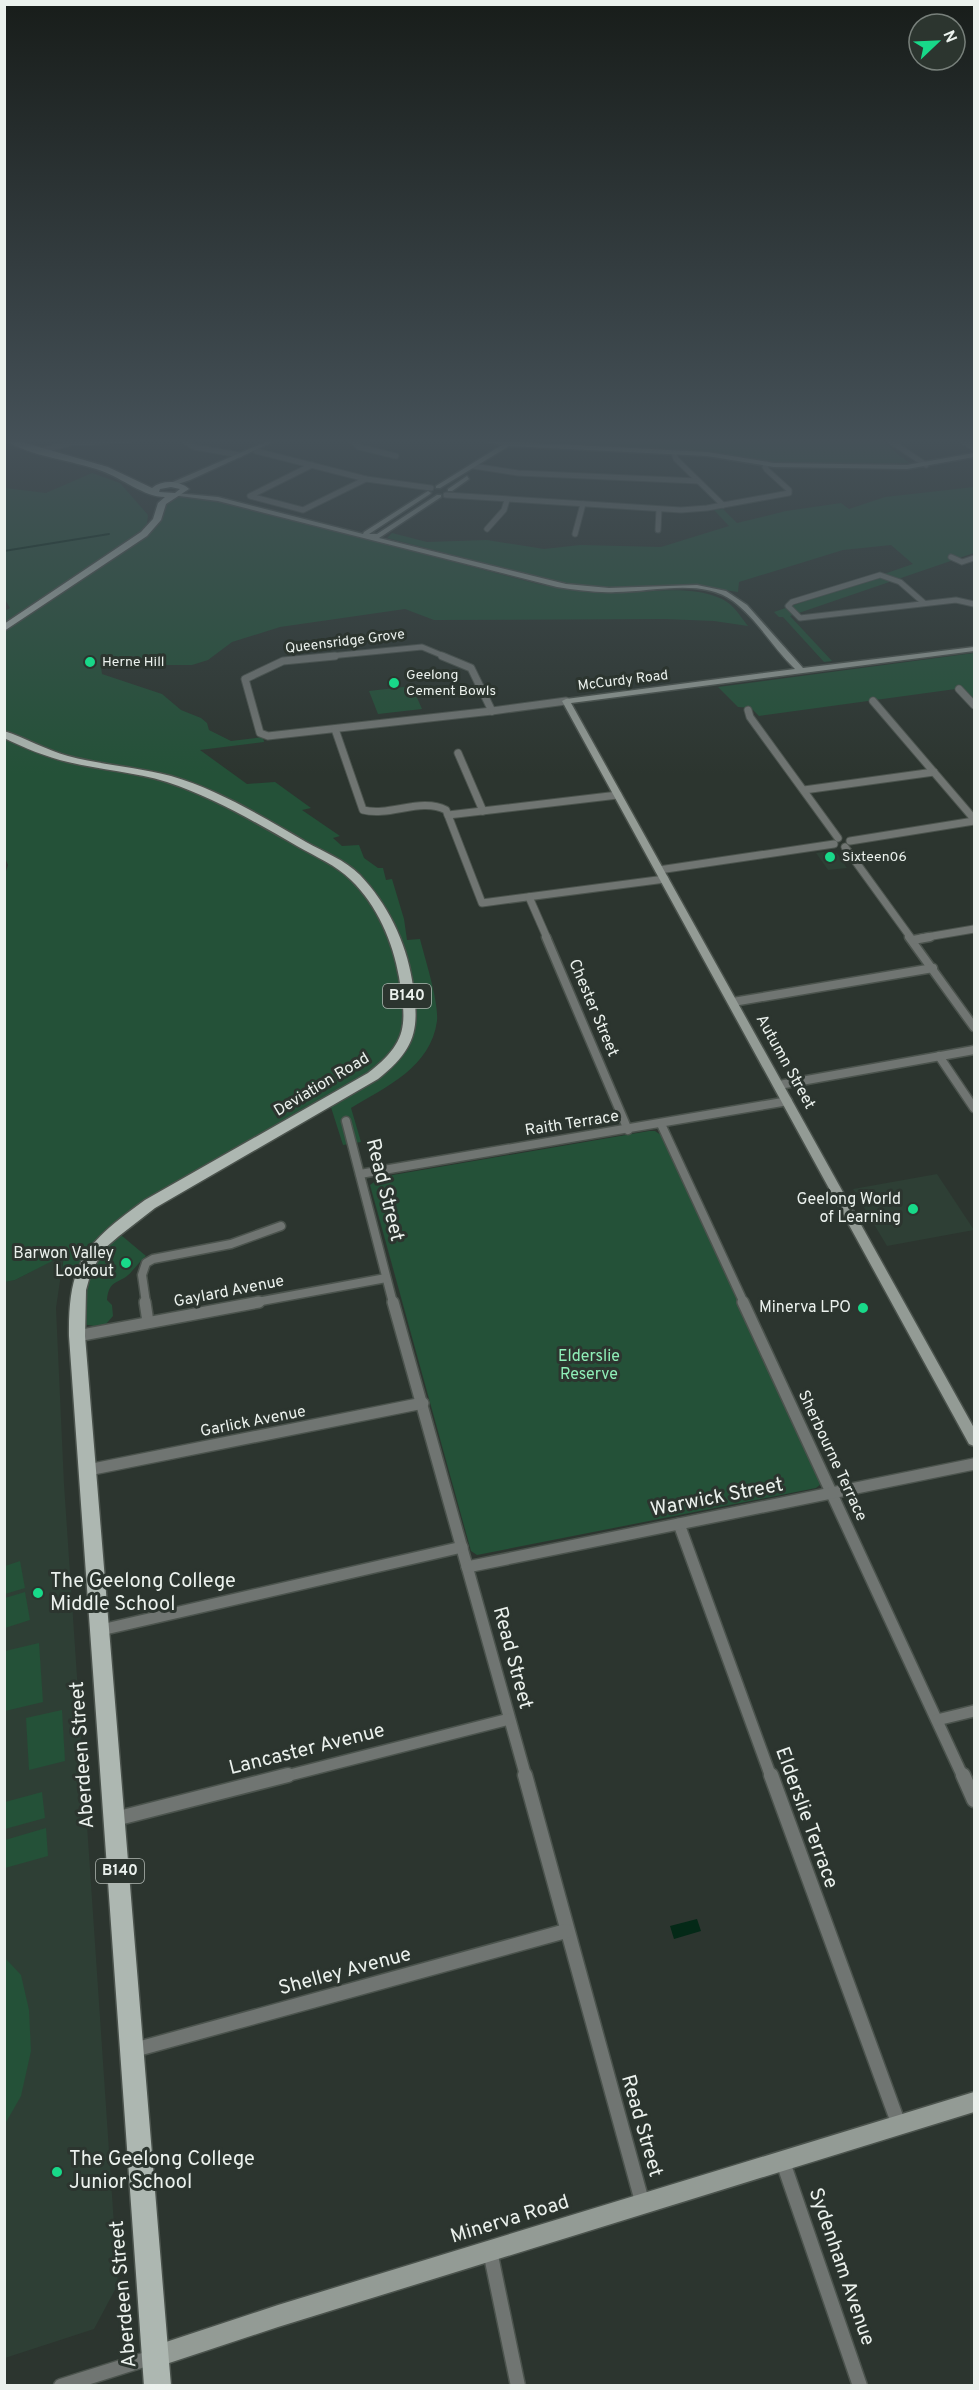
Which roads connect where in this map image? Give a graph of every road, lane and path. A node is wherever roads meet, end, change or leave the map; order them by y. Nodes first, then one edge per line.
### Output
1 (119, 552) edge
2 (427, 552) edge
3 (430, 552) edge
4 (951, 557) dead end
5 (975, 558) edge
6 (962, 562) junction
7 (476, 564) junction
8 (953, 565) dead end
9 (924, 603) junction
10 (975, 604) edge
11 (4, 628) edge
12 (975, 649) edge
13 (801, 671) junction
14 (959, 689) dead end
15 (566, 701) junction
16 (873, 701) dead end
17 (975, 705) edge
18 (748, 710) dead end
19 (492, 711) junction
20 (335, 729) junction
21 (4, 734) edge
22 (274, 736) joint
23 (458, 753) dead end
24 (934, 772) junction
25 (804, 790) junction
26 (618, 795) junction
27 (483, 811) junction
28 (448, 815) junction
29 (975, 820) edge
30 (836, 841) junction
31 (847, 844) junction
32 (662, 874) junction
33 (529, 897) junction
34 (975, 929) edge
35 (913, 940) junction
36 (933, 968) junction
37 (733, 1002) junction
38 (975, 1027) edge
39 (975, 1050) edge
40 (939, 1056) junction
41 (779, 1085) junction
42 (788, 1101) junction
43 (975, 1108) edge
44 (346, 1121) dead end
45 (661, 1124) junction
46 (628, 1130) junction
47 (360, 1174) junction
48 (281, 1226) dead end
49 (386, 1278) junction
50 (148, 1322) junction
51 (77, 1336) junction
52 (423, 1403) junction
53 (975, 1440) edge
54 (975, 1464) edge
55 (88, 1470) junction
56 (834, 1493) junction
57 (679, 1524) junction
58 (462, 1547) junction
59 (467, 1567) junction
60 (101, 1630) junction
61 (975, 1711) edge
62 (509, 1719) junction
63 (937, 1720) junction
64 (975, 1800) edge
65 (116, 1819) junction
66 (566, 1931) junction
67 (134, 2050) junction
68 (975, 2102) edge
69 (899, 2125) junction
70 (783, 2162) junction
71 (643, 2205) junction
72 (490, 2252) junction
73 (157, 2356) junction
74 (61, 2385) edge
75 (158, 2385) edge
76 (518, 2385) edge
77 (860, 2385) edge

1 - 11 main road
2 - 7 street
3 - 7 street
4 - 6 street
5 - 6 street
6 - 8 street
7 - 13 street
9 - 9 street
9 - 10 street
12 - 13 street, McCurdy Road
13 - 15 street, McCurdy Road
14 - 17 street
15 - 19 street, McCurdy Road
15 - 26 street, Autumn Street
16 - 24 street
18 - 25 street
19 - 20 street, McCurdy Road
19 - 22 street, Queensridge Grove
20 - 22 street, McCurdy Road
20 - 28 street
21 - 51 main road, Deviation Road / B140
23 - 27 street
24 - 25 street
24 - 29 street
25 - 30 street
26 - 27 street
26 - 32 street, Autumn Street
27 - 28 street
28 - 33 street
29 - 31 street
30 - 31 street
30 - 32 street
31 - 35 street
32 - 33 street
32 - 37 street, Autumn Street
33 - 46 street, Chester Street
34 - 35 street
35 - 36 street
36 - 37 street
36 - 38 street
37 - 41 street, Autumn Street
39 - 40 street
40 - 41 street
40 - 43 street
41 - 42 street, Autumn Street
42 - 45 street, Raith Terrace
42 - 53 street, Autumn Street
44 - 47 street, Read Street
45 - 46 street, Raith Terrace
45 - 56 street, Sherbourne Terrace
46 - 47 street, Raith Terrace
47 - 49 street, Read Street
48 - 50 street
49 - 50 street, Gaylard Avenue
49 - 52 street, Read Street
50 - 51 street, Gaylard Avenue
51 - 55 main road, Aberdeen Street / B140
52 - 55 street, Garlick Avenue
52 - 58 street, Read Street
54 - 56 street, Warwick Street
55 - 60 main road, Aberdeen Street / B140
56 - 57 street, Warwick Street
56 - 63 street, Sherbourne Terrace
57 - 59 street, Warwick Street
57 - 69 street, Elderslie Terrace
58 - 59 street, Read Street
58 - 60 street
59 - 62 street, Read Street
60 - 65 main road, Aberdeen Street / B140
61 - 63 street
62 - 65 street, Lancaster Avenue
62 - 66 street, Read Street
63 - 64 street, Sherbourne Terrace
65 - 67 main road, Aberdeen Street / B140
66 - 67 street, Shelley Avenue
66 - 71 street, Read Street
67 - 73 main road, Aberdeen Street / B140
68 - 69 street, Minerva Road
69 - 70 street, Minerva Road
70 - 71 street, Minerva Road
70 - 77 street, Sydenham Avenue
71 - 72 street, Minerva Road
72 - 73 street, Minerva Road
72 - 76 street
73 - 74 street, Minerva Road
73 - 75 main road, Aberdeen Street / B140

